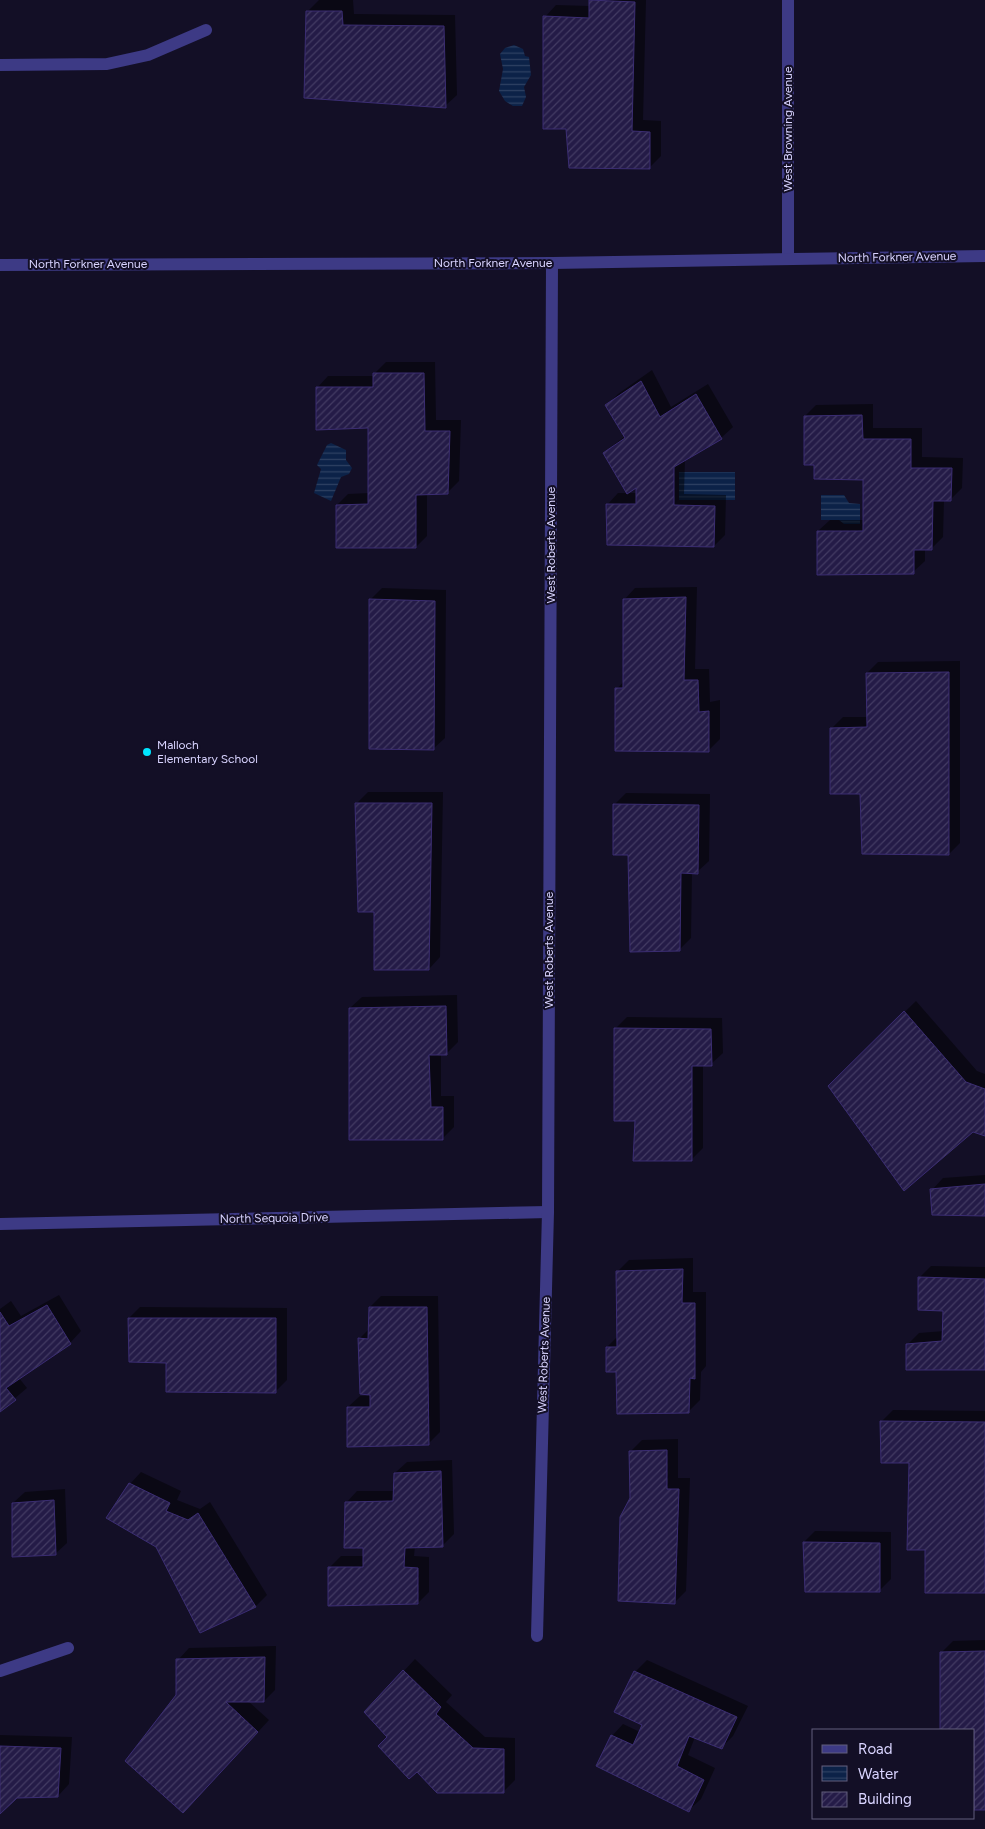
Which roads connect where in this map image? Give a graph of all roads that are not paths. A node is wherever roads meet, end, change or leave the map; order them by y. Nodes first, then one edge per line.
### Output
1 (788, 0) edge
2 (206, 30) dead end
3 (0, 65) edge
4 (985, 256) edge
5 (788, 258) junction
6 (552, 263) junction
7 (0, 265) edge
8 (548, 1212) junction
9 (0, 1224) edge
10 (537, 1636) dead end
11 (68, 1648) dead end
12 (0, 1670) edge

1 - 5 street, West Browning Avenue
2 - 3 street
4 - 5 street, North Forkner Avenue
5 - 6 street, North Forkner Avenue
6 - 7 street, North Forkner Avenue
6 - 8 street, West Roberts Avenue
8 - 9 street, North Sequoia Drive
8 - 10 street, West Roberts Avenue
11 - 12 street

